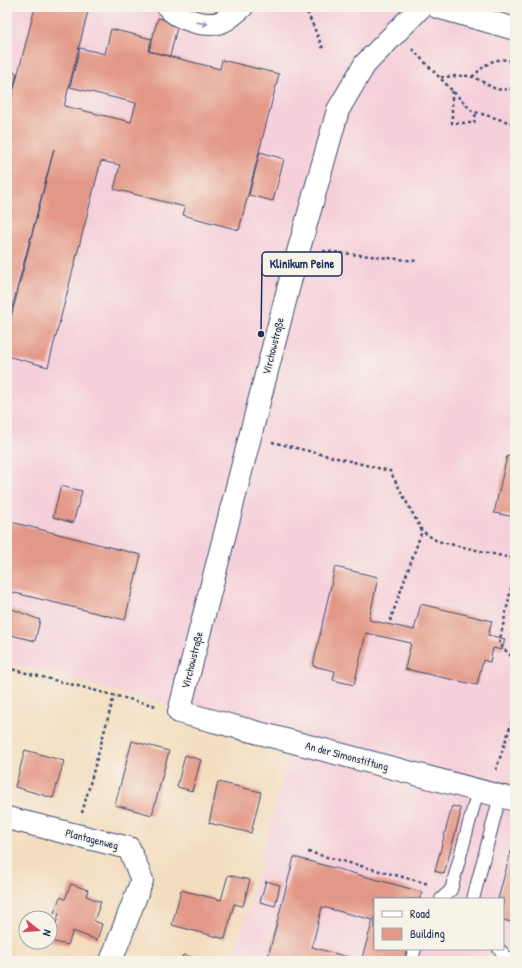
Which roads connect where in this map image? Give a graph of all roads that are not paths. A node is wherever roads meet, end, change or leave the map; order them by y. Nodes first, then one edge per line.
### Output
1 (168, 7) edge
2 (242, 7) edge
3 (421, 7) edge
4 (437, 7) edge
5 (515, 29) edge
6 (179, 712) joint
7 (495, 794) edge
8 (7, 818) edge
9 (441, 898) edge
10 (474, 898) edge
11 (415, 950) edge
12 (500, 950) edge
13 (111, 961) edge
14 (411, 961) edge
15 (510, 961) edge

1 -> 2 street
3 - 6 street, Virchowstraße
4 - 5 street
6 - 7 street, An der Simonstiftung
7 - 9 lane
7 - 10 lane
8 - 13 street, Plantagenweg
11 - 14 lane
12 - 15 lane

